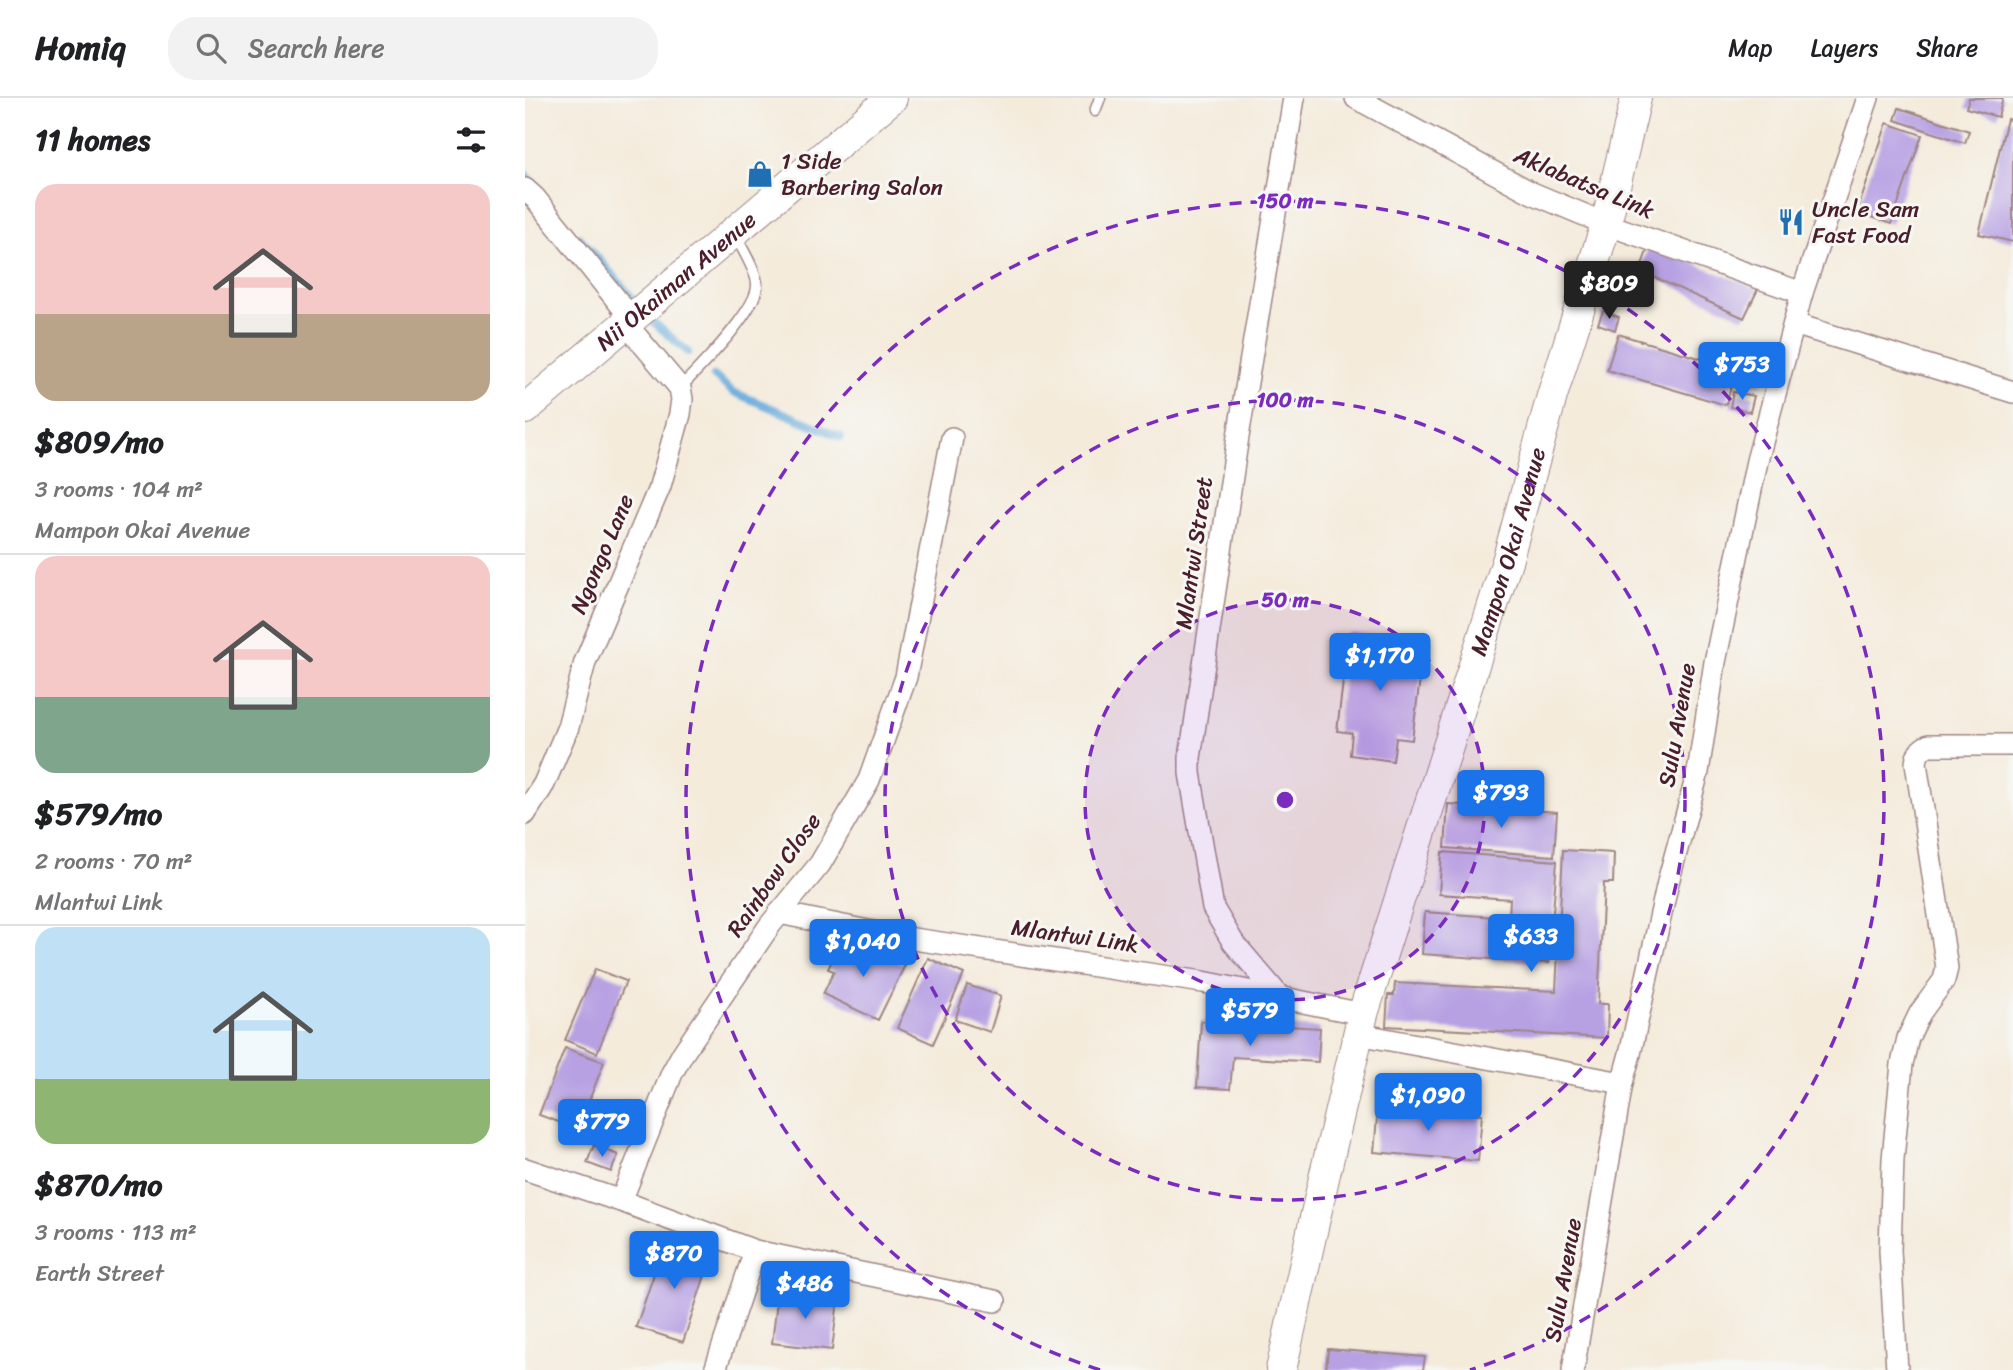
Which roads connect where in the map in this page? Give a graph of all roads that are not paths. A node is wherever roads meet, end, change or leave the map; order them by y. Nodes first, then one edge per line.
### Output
1 (892, 98) edge
2 (1100, 98) edge
3 (1294, 98) edge
4 (1356, 98) edge
5 (1636, 98) edge
6 (1868, 98) edge
7 (1095, 111) dead end
8 (525, 189) edge
9 (1606, 224) junction
10 (734, 232) junction
11 (1802, 293) junction
12 (629, 322) junction
13 (1794, 324) junction
14 (680, 388) junction
15 (2013, 392) edge
16 (525, 409) edge
17 (952, 438) dead end
18 (2013, 745) edge
19 (525, 814) edge
20 (779, 913) junction
21 (1279, 996) junction
22 (1361, 1024) junction
23 (1622, 1083) junction
24 (525, 1168) edge
25 (621, 1201) junction
26 (755, 1251) junction
27 (995, 1301) dead end
28 (715, 1370) edge
29 (1281, 1370) edge
30 (1573, 1370) edge
31 (1897, 1370) edge

1 - 10 street, Nii Okaiman Avenue
2 - 7 lane
3 - 21 street, Mlantwi Street
4 - 9 street, Aklabatsa Link
5 - 9 street, Mampon Okai Avenue
6 - 11 street, Sulu Avenue
8 - 12 street
9 - 11 street, Aklabatsa Link
9 - 22 street, Mampon Okai Avenue
10 - 12 street, Nii Okaiman Avenue
10 - 14 lane
11 - 13 street, Sulu Avenue
12 - 14 street
12 - 16 street, Nii Okaiman Avenue
13 - 15 street
13 - 23 street, Sulu Avenue
14 - 19 street, Ngongo Lane
17 - 20 street, Rainbow Close
18 - 31 street
20 - 21 street, Mlantwi Link
20 - 25 street, Rainbow Close
21 - 22 street, Mlantwi Link
22 - 23 street, Mlantwi Link
22 - 29 street, Mampon Okai Avenue
23 - 30 street, Sulu Avenue
24 - 25 street
25 - 26 street
26 - 27 street
26 - 28 street

